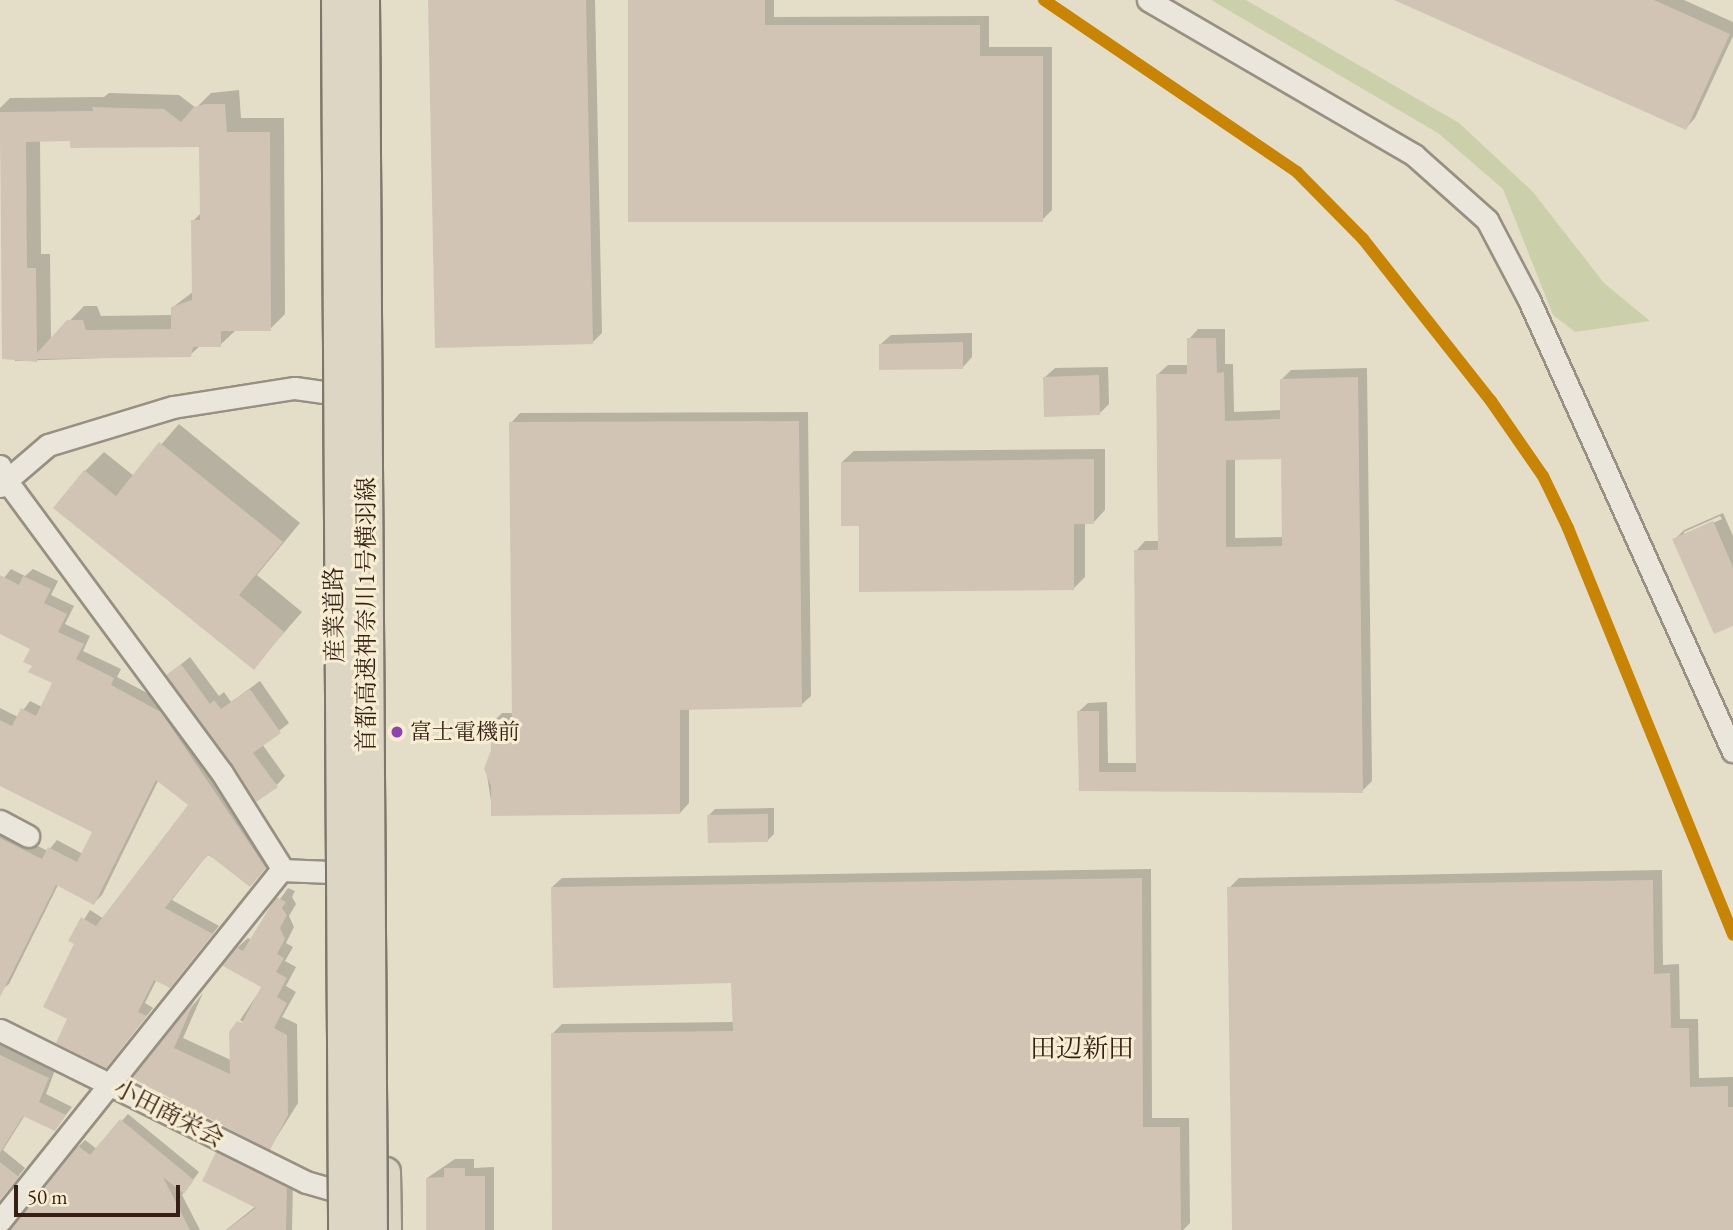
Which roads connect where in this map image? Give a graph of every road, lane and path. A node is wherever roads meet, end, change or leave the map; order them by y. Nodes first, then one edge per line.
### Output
1 (330, 0) edge
2 (338, 0) edge
3 (363, 0) edge
4 (369, 0) edge
5 (1148, 0) edge
6 (329, 392) junction
7 (375, 400) junction
8 (2, 477) edge
9 (1733, 751) edge
10 (0, 821) edge
11 (28, 836) dead end
12 (282, 870) junction
13 (341, 872) junction
14 (369, 873) dead end
15 (0, 1030) edge
16 (111, 1083) junction
17 (340, 1192) junction
18 (0, 1222) edge
19 (342, 1230) edge
20 (371, 1230) edge
21 (387, 1230) edge

1 - 6 main road, 産業道路
2 - 19 highway, 首都高速神奈川1号横羽線, bridge
3 - 20 highway, 首都高速神奈川1号横羽線, bridge
4 - 7 main road, 産業道路
5 - 9 street
6 - 7 street
6 - 8 street
6 - 13 main road, 産業道路
7 - 21 main road, 産業道路
8 - 12 street
10 - 11 street
12 - 13 street
12 - 16 street
13 - 14 street
13 - 17 main road, 産業道路
15 - 16 street, 小田商栄会
16 - 17 street, 小田商栄会
16 - 18 street
17 - 19 main road, 産業道路

